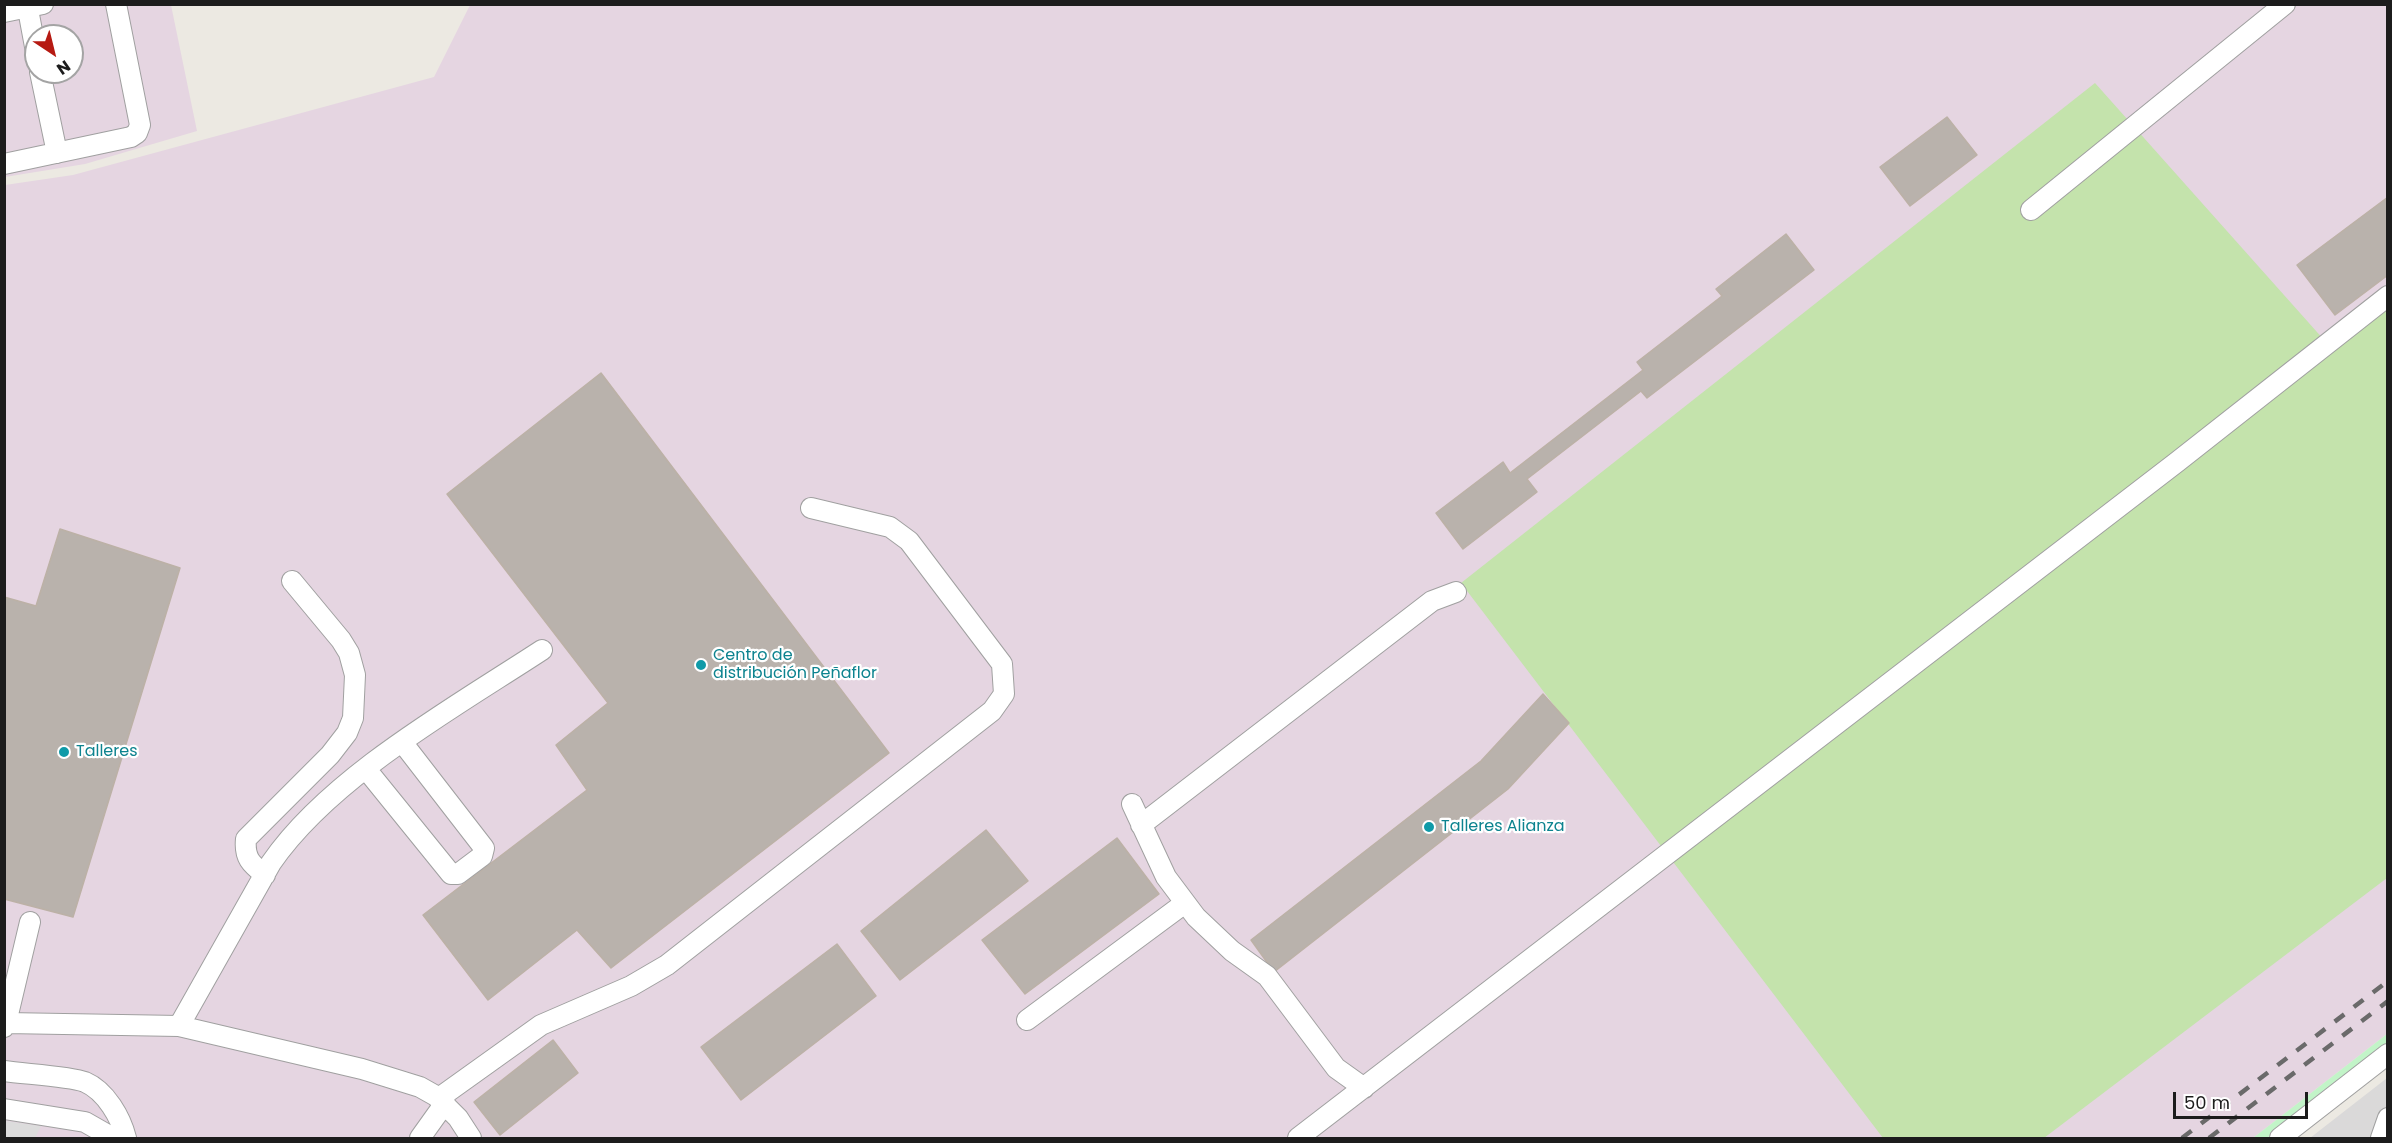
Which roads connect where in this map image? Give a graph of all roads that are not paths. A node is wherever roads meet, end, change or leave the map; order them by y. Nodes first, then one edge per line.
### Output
1 (116, 4) edge
2 (2285, 4) edge
3 (32, 6) edge
4 (4, 12) edge
5 (34, 24) edge
6 (43, 84) edge
7 (57, 153) junction
8 (4, 164) edge
9 (2031, 210) dead end
10 (2388, 296) edge
11 (811, 508) dead end
12 (292, 581) dead end
13 (1456, 592) dead end
14 (542, 650) dead end
15 (402, 742) junction
16 (366, 769) junction
17 (1132, 804) dead end
18 (1141, 825) junction
19 (265, 875) junction
20 (1185, 903) junction
21 (30, 922) dead end
22 (1027, 1020) dead end
23 (5, 1025) edge
24 (179, 1026) junction
25 (2388, 1054) edge
26 (4, 1071) edge
27 (1364, 1088) junction
28 (442, 1100) junction
29 (4, 1108) edge
30 (2388, 1118) edge
31 (112, 1138) edge
32 (126, 1138) edge
33 (420, 1138) edge
34 (471, 1138) edge
35 (1298, 1138) edge
36 (2280, 1138) edge
37 (2381, 1138) edge

1 - 7 street
2 - 9 street
3 - 4 street
3 - 5 street
6 - 7 street
7 - 8 street
10 - 27 street
11 - 28 street
12 - 19 street
13 - 18 street
14 - 15 street
15 - 16 street
15 - 16 street
16 - 19 street
17 - 18 street
18 - 20 street
19 - 24 street
20 - 22 street
20 - 27 street
21 - 23 street
23 - 24 street
24 - 28 street
25 - 36 street
26 - 32 street
27 - 35 street
28 - 33 street
28 - 34 street
29 - 31 street
30 - 37 street

